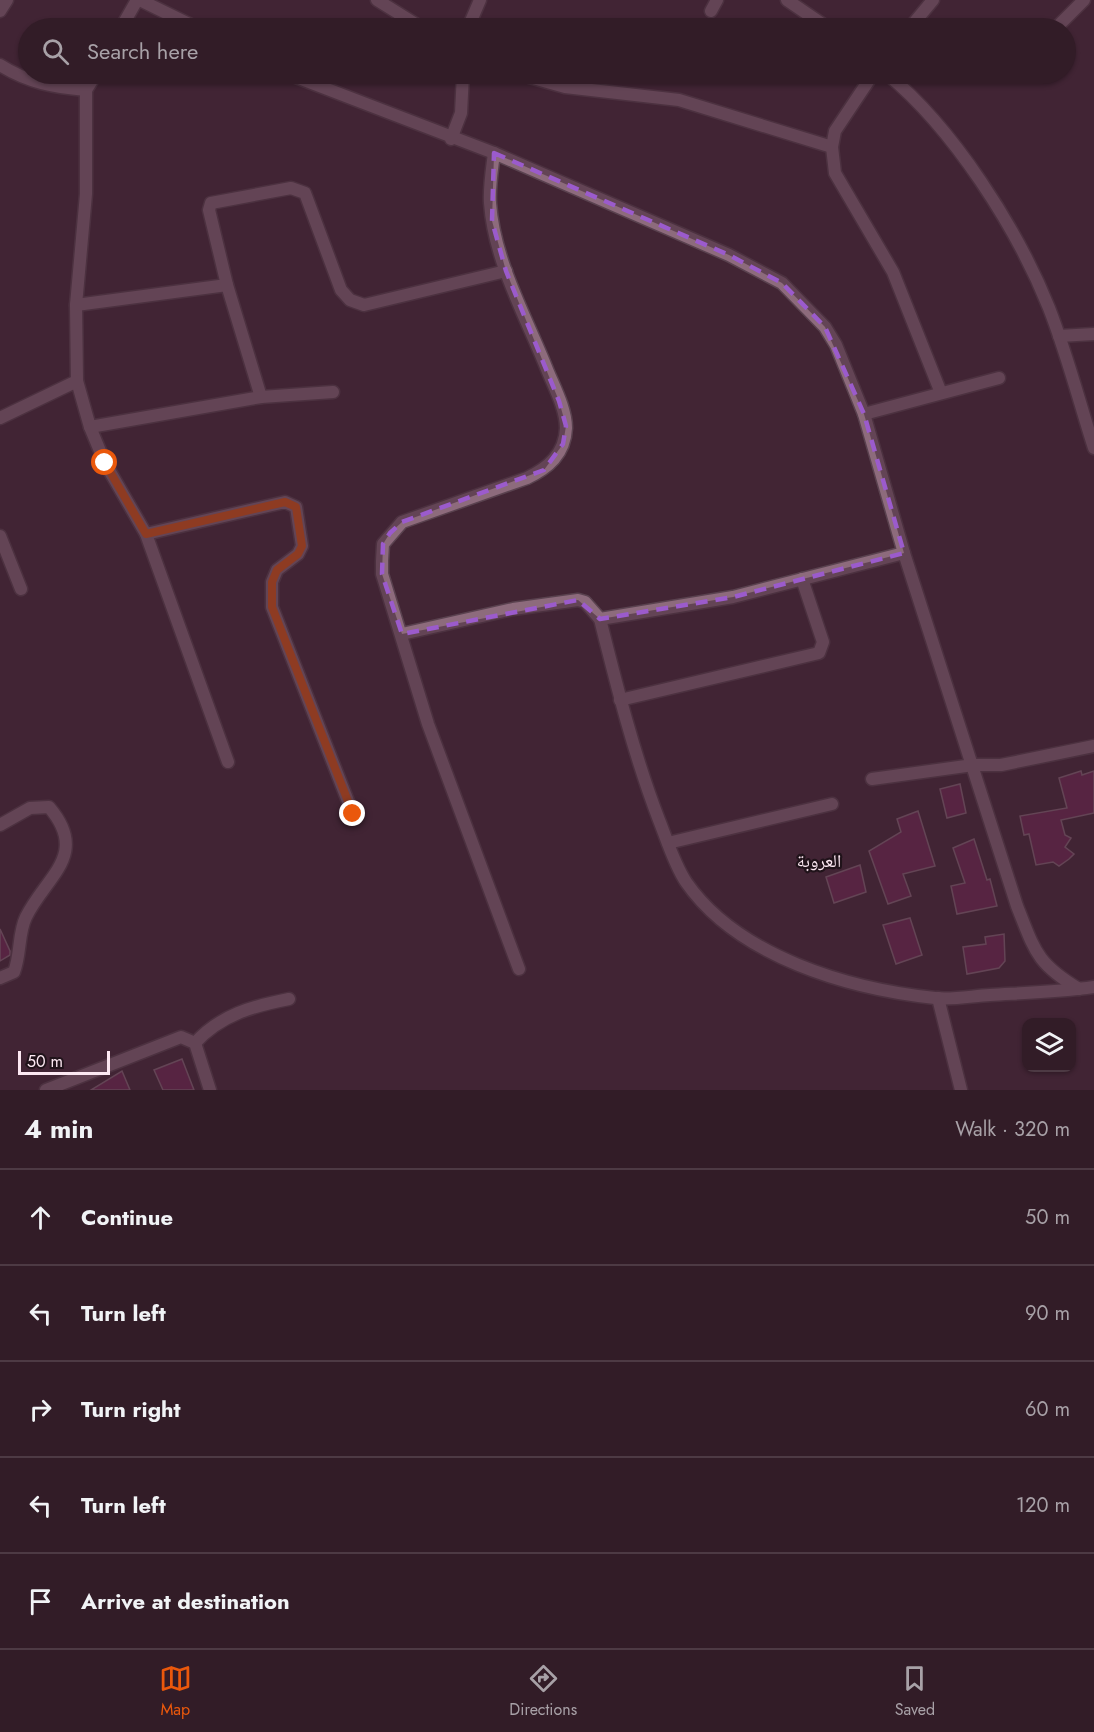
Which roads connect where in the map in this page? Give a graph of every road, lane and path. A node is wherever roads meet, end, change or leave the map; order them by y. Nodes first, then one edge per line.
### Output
1 (6, 0) edge
2 (138, 0) edge
3 (377, 0) edge
4 (480, 0) edge
5 (787, 0) edge
6 (933, 0) edge
7 (1084, 0) edge
8 (0, 11) edge
9 (127, 18) edge
10 (176, 18) edge
11 (406, 18) edge
12 (472, 18) edge
13 (813, 18) edge
14 (918, 18) edge
15 (1066, 18) edge
16 (0, 65) edge
17 (18, 76) edge
18 (40, 84) edge
19 (90, 84) edge
20 (313, 84) edge
21 (462, 84) edge
22 (555, 84) edge
23 (866, 84) edge
24 (898, 84) edge
25 (86, 90) junction
26 (451, 139) junction
27 (832, 147) junction
28 (494, 153) junction
29 (506, 271) junction
30 (227, 285) junction
31 (76, 305) junction
32 (1094, 334) edge
33 (1059, 336) junction
34 (999, 378) dead end
35 (77, 381) junction
36 (333, 392) dead end
37 (942, 393) junction
38 (261, 397) junction
39 (864, 414) junction
40 (0, 418) edge
41 (90, 427) junction
42 (1094, 447) edge
43 (146, 534) junction
44 (0, 536) edge
45 (904, 553) junction
46 (802, 579) junction
47 (21, 589) dead end
48 (600, 619) junction
49 (402, 634) junction
50 (620, 700) junction
51 (1094, 746) edge
52 (228, 762) dead end
53 (973, 765) junction
54 (872, 779) dead end
55 (832, 804) dead end
56 (353, 814) dead end
57 (0, 825) edge
58 (668, 843) junction
59 (519, 969) dead end
60 (0, 978) edge
61 (1094, 987) edge
62 (1079, 989) junction
63 (938, 998) junction
64 (289, 999) dead end
65 (195, 1043) junction
66 (46, 1090) edge
67 (210, 1090) edge
68 (961, 1090) edge

1 - 8 street
2 - 9 street
2 - 10 street
3 - 11 street
4 - 12 street
5 - 13 street
6 - 14 street
7 - 15 street
16 - 17 street
18 - 25 street
19 - 25 street
20 - 26 street
21 - 26 street
22 - 27 street
23 - 27 street
24 - 33 street
25 - 31 street
26 - 28 street
27 - 37 street
28 - 29 street
28 - 39 street
29 - 30 street
29 - 49 street
30 - 31 street
30 - 38 street
31 - 35 street
32 - 33 street
33 - 42 street
34 - 37 street
35 - 40 street
35 - 41 street
36 - 38 street
37 - 39 street
38 - 41 street
39 - 45 street
41 - 43 street
43 - 52 street
43 - 56 street
44 - 47 street
45 - 46 street
45 - 53 street
46 - 48 street
46 - 50 street
48 - 49 street
48 - 50 street
49 - 59 street
50 - 58 street
51 - 53 street
53 - 54 street
53 - 62 street
55 - 58 street
57 - 60 street
58 - 63 street
61 - 62 street
62 - 63 street
63 - 68 street
64 - 65 street
65 - 66 street
65 - 67 street

